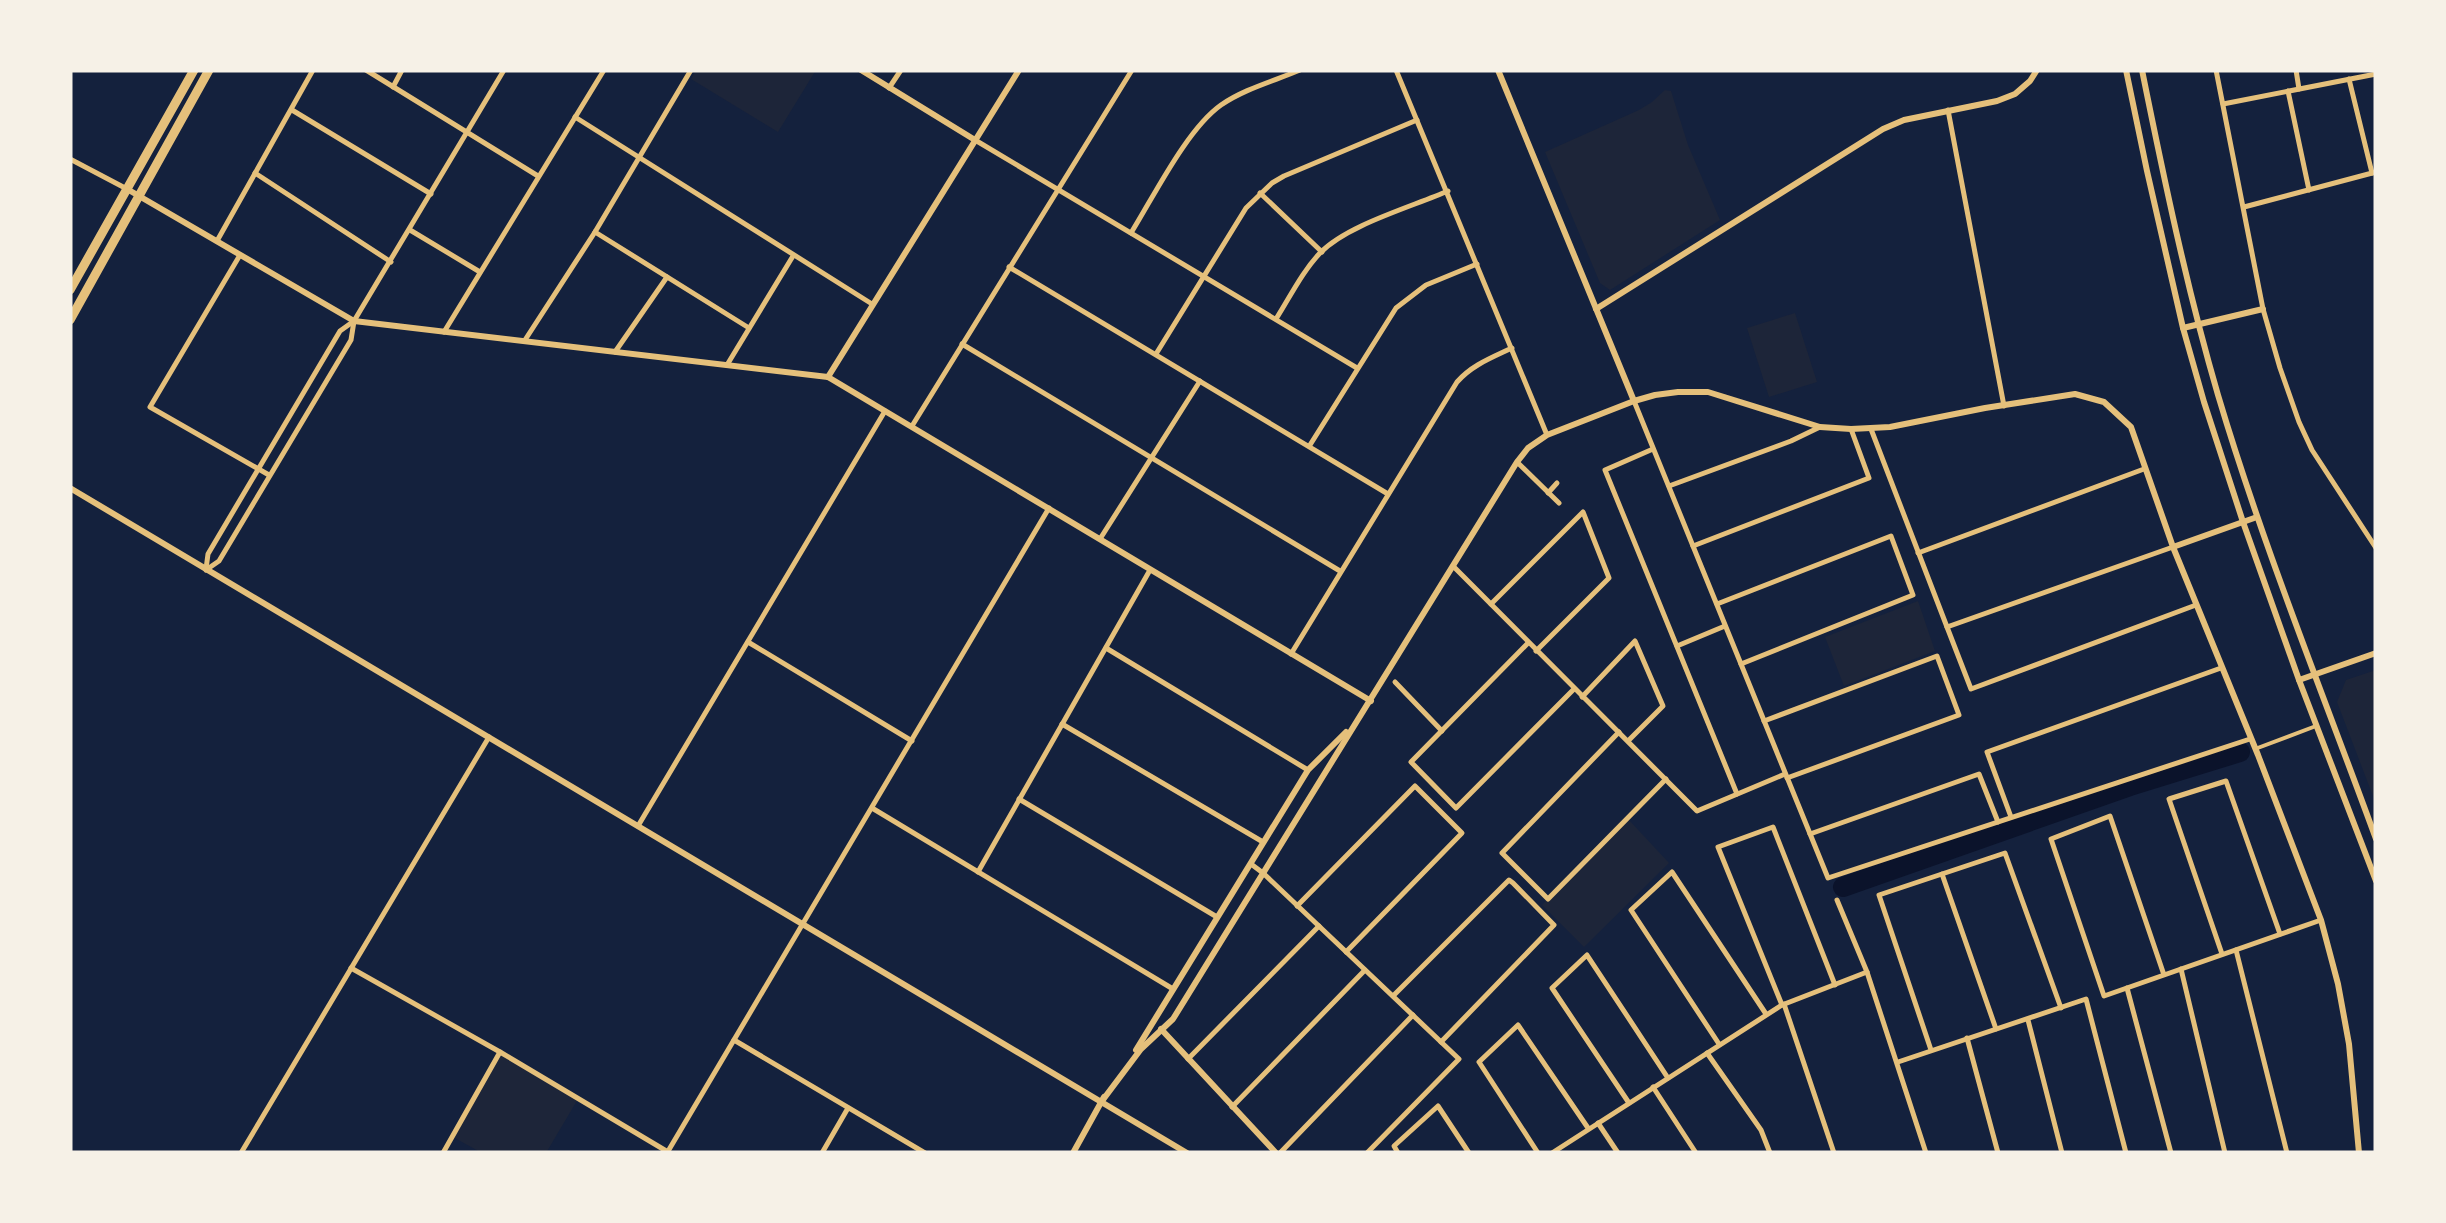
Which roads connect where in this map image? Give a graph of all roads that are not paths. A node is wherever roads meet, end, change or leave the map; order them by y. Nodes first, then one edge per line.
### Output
1 (194, 70) edge
2 (210, 70) edge
3 (314, 70) edge
4 (366, 70) edge
5 (402, 70) edge
6 (504, 70) edge
7 (604, 70) edge
8 (690, 70) edge
9 (861, 70) edge
10 (901, 70) edge
11 (1019, 70) edge
12 (1132, 70) edge
13 (1300, 70) edge
14 (1396, 70) edge
15 (1498, 70) edge
16 (2037, 70) edge
17 (2126, 70) edge
18 (2142, 70) edge
19 (2216, 70) edge
20 (2296, 70) edge
21 (2376, 74) edge
22 (2349, 79) junction
23 (393, 86) junction
24 (890, 88) junction
25 (2300, 89) junction
26 (2288, 92) junction
27 (2223, 104) junction
28 (291, 110) junction
29 (1948, 110) junction
30 (576, 117) junction
31 (1417, 120) junction
32 (467, 132) junction
33 (975, 140) junction
34 (638, 158) junction
35 (70, 159) edge
36 (2374, 172) edge
37 (255, 174) junction
38 (538, 176) junction
39 (1058, 188) junction
40 (127, 189) junction
41 (2308, 190) junction
42 (1448, 191) junction
43 (1260, 193) junction
44 (431, 194) junction
45 (139, 196) junction
46 (2244, 207) junction
47 (410, 230) junction
48 (594, 232) junction
49 (1131, 233) junction
50 (217, 241) junction
51 (1322, 252) junction
52 (240, 254) junction
53 (794, 256) junction
54 (391, 262) junction
55 (1477, 264) junction
56 (1010, 267) junction
57 (480, 272) junction
58 (1204, 276) junction
59 (667, 277) junction
60 (70, 290) edge
61 (872, 304) junction
62 (1596, 309) junction
63 (2263, 309) junction
64 (70, 320) edge
65 (1276, 320) junction
66 (354, 321) junction
67 (2198, 324) junction
68 (749, 328) junction
69 (2183, 328) junction
70 (444, 332) junction
71 (524, 341) junction
72 (962, 344) junction
73 (1512, 348) junction
74 (616, 352) junction
75 (1156, 354) junction
76 (727, 365) junction
77 (1357, 368) junction
78 (828, 376) junction
79 (1200, 380) junction
80 (1634, 401) junction
81 (2004, 406) junction
82 (884, 411) junction
83 (912, 426) junction
84 (1820, 427) junction
85 (1851, 429) junction
86 (1871, 429) junction
87 (1547, 435) junction
88 (1310, 445) junction
89 (1654, 449) junction
90 (1152, 458) junction
91 (1517, 462) junction
92 (258, 468) junction
93 (2144, 469) junction
94 (270, 474) junction
95 (1558, 483) dead end
96 (1668, 486) junction
97 (70, 488) edge
98 (1548, 493) junction
99 (1388, 494) junction
100 (1559, 504) dead end
101 (1048, 508) junction
102 (2258, 517) junction
103 (2243, 522) junction
104 (1100, 540) junction
105 (1693, 546) junction
106 (2173, 547) junction
107 (2376, 548) edge
108 (1918, 553) junction
109 (1452, 566) junction
110 (206, 570) junction
111 (1150, 570) junction
112 (1340, 571) junction
113 (1491, 604) junction
114 (1716, 604) junction
115 (2196, 605) junction
116 (1726, 626) junction
117 (1947, 627) junction
118 (748, 642) junction
119 (1528, 643) junction
120 (1677, 646) junction
121 (1106, 648) junction
122 (1536, 651) junction
123 (2376, 653) edge
124 (1291, 654) junction
125 (1741, 664) junction
126 (2221, 668) junction
127 (2313, 675) junction
128 (2300, 680) junction
129 (1395, 682) dead end
130 (1574, 689) junction
131 (1582, 696) junction
132 (1370, 701) junction
133 (1764, 721) junction
134 (1062, 724) junction
135 (2318, 726) junction
136 (1442, 731) junction
137 (1619, 732) junction
138 (488, 737) junction
139 (2250, 739) junction
140 (912, 741) junction
141 (1628, 741) junction
142 (2255, 749) junction
143 (1308, 770) junction
144 (1786, 776) junction
145 (1666, 779) junction
146 (1737, 794) junction
147 (1019, 799) junction
148 (872, 808) junction
149 (2011, 818) junction
150 (1998, 822) junction
151 (638, 826) junction
152 (1810, 834) junction
153 (2376, 839) edge
154 (1263, 842) junction
155 (1251, 864) junction
156 (978, 872) junction
157 (1263, 873) junction
158 (1942, 874) junction
159 (2376, 881) edge
160 (1838, 900) dead end
161 (1297, 906) junction
162 (1218, 917) junction
163 (2321, 920) junction
164 (803, 924) junction
165 (1319, 926) junction
166 (2280, 934) junction
167 (2236, 950) junction
168 (1346, 952) junction
169 (2222, 954) junction
170 (350, 968) junction
171 (2180, 969) junction
172 (1365, 970) junction
173 (1867, 972) junction
174 (2164, 975) junction
175 (1835, 984) junction
176 (2127, 988) junction
177 (1172, 989) junction
178 (1393, 996) junction
179 (1783, 1004) junction
180 (2061, 1008) junction
181 (1766, 1014) junction
182 (1412, 1015) junction
183 (2028, 1019) junction
184 (1154, 1021) junction
185 (1996, 1029) junction
186 (1162, 1030) junction
187 (1968, 1038) junction
188 (734, 1040) junction
189 (1441, 1042) junction
190 (1719, 1044) junction
191 (1932, 1050) junction
192 (500, 1052) junction
193 (1707, 1052) junction
194 (1188, 1059) junction
195 (1898, 1062) junction
196 (1668, 1078) junction
197 (1653, 1088) junction
198 (1102, 1100) junction
199 (1629, 1103) junction
200 (1232, 1106) junction
201 (849, 1108) junction
202 (1598, 1123) junction
203 (1589, 1129) junction
204 (241, 1153) edge
205 (443, 1153) edge
206 (667, 1153) edge
207 (822, 1153) edge
208 (925, 1153) edge
209 (1072, 1153) edge
210 (1188, 1153) edge
211 (1278, 1153) edge
212 (1367, 1153) edge
213 (1398, 1153) edge
214 (1469, 1153) edge
215 (1538, 1153) edge
216 (1552, 1153) edge
217 (1618, 1153) edge
218 (1696, 1153) edge
219 (1770, 1153) edge
220 (1834, 1153) edge
221 (1926, 1153) edge
222 (1998, 1153) edge
223 (2062, 1153) edge
224 (2126, 1153) edge
225 (2171, 1153) edge
226 (2225, 1153) edge
227 (2287, 1153) edge
228 (2359, 1153) edge

1 - 40 main road
2 - 45 main road
3 - 28 street
4 - 23 street
5 - 23 street
6 - 32 street
7 - 30 street
8 - 34 street
9 - 24 street
10 - 24 street
11 - 33 street
12 - 39 street
13 - 49 street
14 - 31 street
15 - 62 street
16 - 29 street
17 - 69 street
18 - 67 street
19 - 27 street
20 - 25 street
21 - 22 street
22 - 25 street
22 - 36 street
23 - 32 street
24 - 33 street
25 - 26 street
26 - 27 street
26 - 41 street
27 - 46 street
28 - 37 street
28 - 44 street
29 - 62 street
29 - 81 street
30 - 34 street
30 - 38 street
31 - 42 street
31 - 43 street
32 - 38 street
32 - 44 street
33 - 39 street
33 - 61 street
34 - 48 street
34 - 53 street
35 - 40 street
36 - 41 street
37 - 50 street
37 - 54 street
38 - 57 street
39 - 49 street
39 - 56 street
40 - 45 street
40 - 60 main road
41 - 46 street
42 - 51 street
42 - 55 street
43 - 51 street
43 - 58 street
44 - 47 street
45 - 50 street
45 - 64 main road
46 - 63 street
47 - 54 street
47 - 57 street
48 - 59 street
48 - 71 street
49 - 58 street
50 - 52 street
51 - 65 street
52 - 66 street
52 - 92 street
53 - 61 street
53 - 68 street
54 - 66 street
55 - 73 street
55 - 77 street
56 - 72 street
56 - 75 street
57 - 70 street
58 - 65 street
58 - 75 street
59 - 68 street
59 - 74 street
61 - 78 street
62 - 80 street
63 - 67 street
63 - 107 street
65 - 77 street
66 - 70 street
66 - 92 street
66 - 94 street
67 - 69 street
67 - 102 street
68 - 76 street
69 - 103 street
70 - 71 street
71 - 74 street
72 - 83 street
72 - 90 street
73 - 87 street
73 - 99 street
74 - 76 street
75 - 79 street
76 - 78 street
77 - 88 street
78 - 82 street
79 - 88 street
79 - 90 street
80 - 84 street
80 - 87 street
80 - 89 street
81 - 86 street
81 - 93 street
82 - 83 street
82 - 118 street
83 - 101 street
84 - 85 street
84 - 96 street
85 - 86 street
85 - 105 street
86 - 108 street
87 - 91 street
88 - 99 street
89 - 96 street
89 - 120 street
90 - 104 street
90 - 112 street
91 - 98 street
91 - 109 street
92 - 94 street
92 - 110 street
93 - 106 street
93 - 108 street
94 - 110 street
95 - 98 street
96 - 105 street
97 - 110 street
98 - 100 street
99 - 112 street
101 - 104 street
101 - 140 street
102 - 103 street
102 - 127 street
103 - 106 street
103 - 128 street
104 - 111 street
105 - 114 street
106 - 115 street
106 - 117 street
108 - 117 street
109 - 113 street
109 - 132 street
110 - 138 street
111 - 121 street
111 - 124 street
112 - 124 street
113 - 119 street
113 - 122 street
114 - 116 street
114 - 125 street
115 - 117 street
115 - 126 street
116 - 120 street
116 - 125 street
118 - 140 street
118 - 151 street
119 - 122 street
119 - 136 street
120 - 146 street
121 - 134 street
121 - 143 street
122 - 130 street
123 - 127 street
124 - 132 street
125 - 133 street
126 - 139 street
126 - 149 street
127 - 128 street
127 - 153 street
128 - 135 street
129 - 136 street
130 - 131 street
130 - 136 street
131 - 137 street
131 - 141 street
132 - 143 street
132 - 157 street
133 - 144 street
133 - 144 street
134 - 147 street
134 - 154 street
135 - 142 street
135 - 159 street
137 - 141 street
137 - 145 street
138 - 151 street
138 - 170 street
139 - 142 street
139 - 149 street
140 - 148 street
141 - 145 street
142 - 163 street
143 - 154 street
144 - 146 street
144 - 152 street
145 - 146 street
147 - 156 street
147 - 162 street
148 - 156 street
148 - 164 street
149 - 150 street
150 - 152 street
150 - 152 street
151 - 164 street
154 - 155 street
155 - 157 street
155 - 162 street
156 - 177 street
157 - 161 street
157 - 186 street
158 - 180 street
158 - 185 street
158 - 191 street
160 - 173 street
161 - 165 street
161 - 168 street
162 - 177 street
163 - 166 street
163 - 228 street
164 - 188 street
164 - 198 street
165 - 168 street
165 - 194 street
166 - 167 street
166 - 169 street
167 - 169 street
167 - 227 street
168 - 172 street
169 - 171 street
170 - 192 street
170 - 204 street
171 - 174 street
171 - 226 street
172 - 178 street
172 - 200 street
173 - 175 street
173 - 195 street
174 - 176 street
174 - 176 street
175 - 179 street
175 - 179 street
176 - 225 street
177 - 184 street
178 - 182 street
178 - 189 street
179 - 181 street
179 - 220 street
180 - 183 street
180 - 224 street
181 - 190 street
181 - 190 street
182 - 189 street
182 - 211 street
183 - 185 street
183 - 223 street
184 - 186 street
184 - 198 street
185 - 187 street
186 - 194 street
186 - 198 street
187 - 191 street
187 - 222 street
188 - 201 street
188 - 206 street
189 - 212 street
190 - 193 street
191 - 195 street
192 - 205 street
192 - 206 street
193 - 196 street
193 - 219 street
194 - 200 street
195 - 221 street
196 - 197 street
196 - 199 street
197 - 199 street
197 - 218 street
198 - 209 street
198 - 210 street
199 - 202 street
200 - 211 street
201 - 207 street
201 - 208 street
202 - 203 street
202 - 217 street
203 - 215 street
203 - 216 street
213 - 214 street

